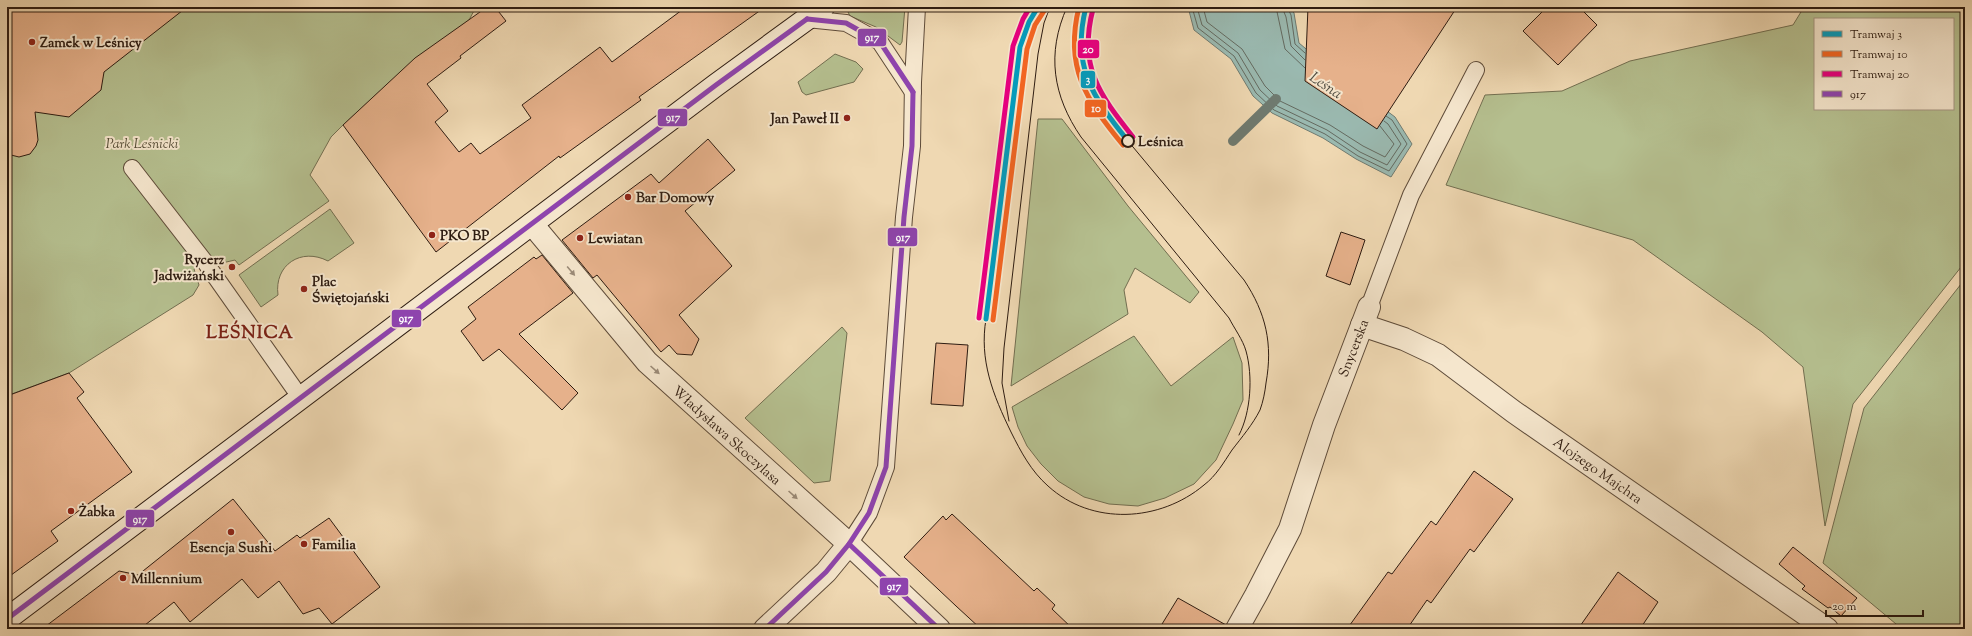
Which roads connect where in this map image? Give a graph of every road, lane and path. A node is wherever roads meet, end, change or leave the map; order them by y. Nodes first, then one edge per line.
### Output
1 (917, 7) edge
2 (815, 13) edge
3 (1476, 70) dead end
4 (913, 92) junction
5 (132, 168) dead end
6 (532, 224) junction
7 (1366, 316) junction
8 (300, 397) junction
9 (848, 544) junction
10 (7, 619) edge
11 (765, 629) edge
12 (939, 629) edge
13 (1237, 629) edge
14 (1827, 629) edge

1 - 4 lane
2 - 4 lane
2 - 6 street
3 - 7 lane, Snycerska
4 - 9 lane
5 - 8 lane
6 - 8 street
6 -> 9 street, Władysława Skoczylasa
7 - 13 street, Snycerska
7 - 14 street, Alojzego Majchra
8 - 10 street
9 - 11 street
9 - 12 street, Władysława Skoczylasa

